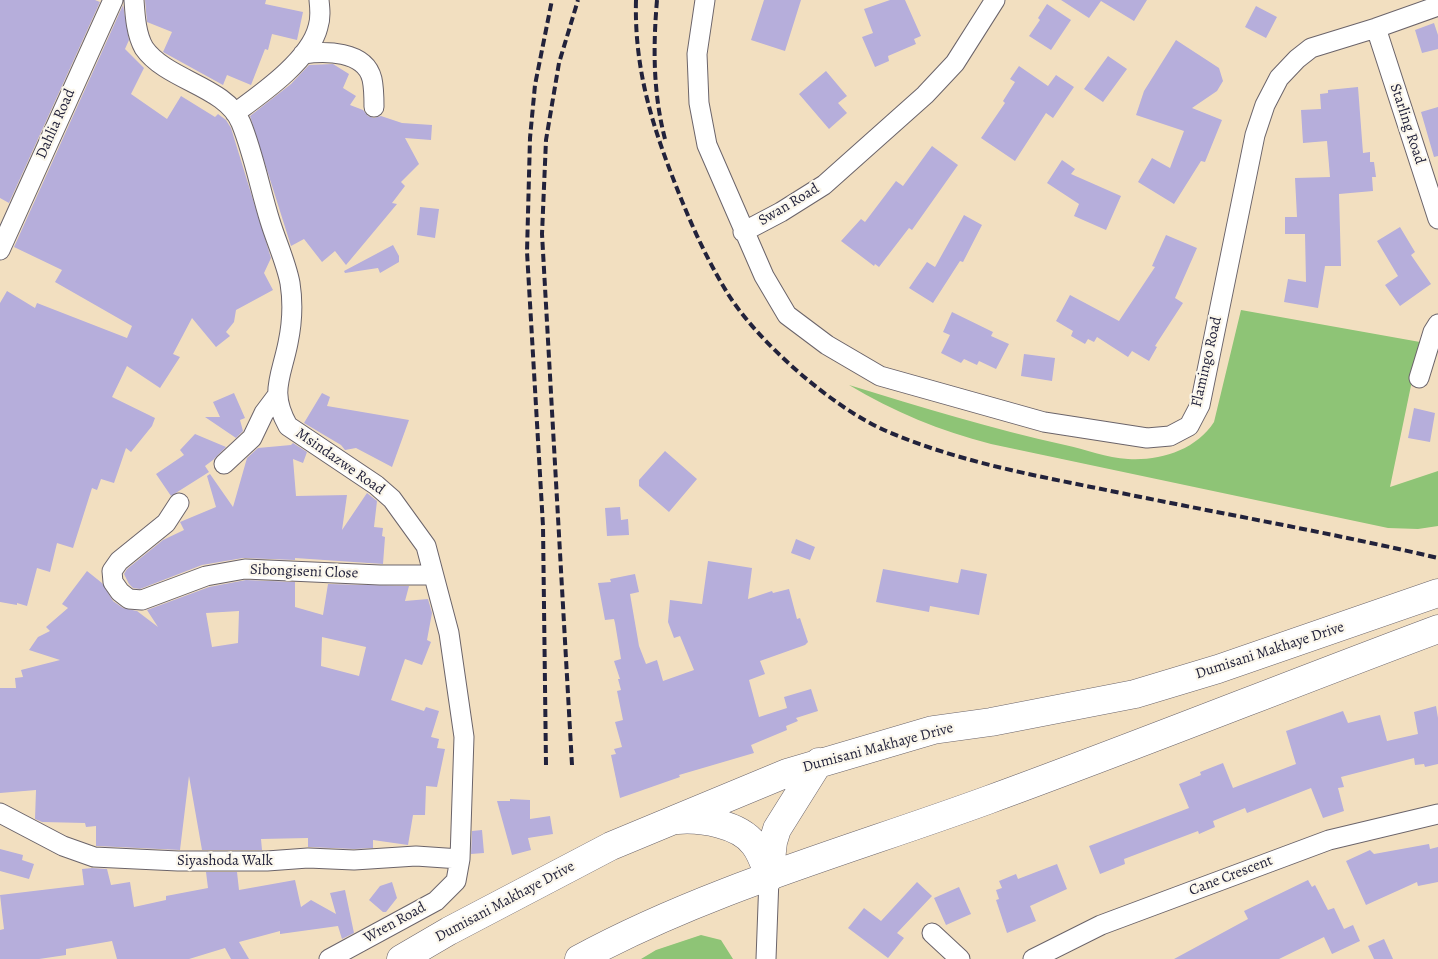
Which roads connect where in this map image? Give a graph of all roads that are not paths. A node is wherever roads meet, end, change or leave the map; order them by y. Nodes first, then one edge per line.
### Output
1 (113, 0) edge
2 (134, 0) edge
3 (319, 0) edge
4 (705, 0) edge
5 (995, 0) edge
6 (1438, 6) edge
7 (1376, 28) junction
8 (303, 54) junction
9 (374, 107) dead end
10 (235, 113) junction
11 (1438, 219) edge
12 (743, 232) junction
13 (0, 250) edge
14 (1438, 324) edge
15 (1419, 378) dead end
16 (276, 397) junction
17 (224, 464) dead end
18 (178, 503) dead end
19 (433, 575) junction
20 (1438, 593) edge
21 (1438, 629) edge
22 (819, 762) junction
23 (0, 813) edge
24 (1438, 814) edge
25 (671, 820) junction
26 (460, 859) junction
27 (769, 878) junction
28 (456, 881) joint
29 (932, 933) dead end
30 (330, 959) edge
31 (401, 959) edge
32 (579, 959) edge
33 (766, 959) edge
34 (960, 959) edge
35 (1032, 959) edge

1 - 13 street, Dahlia Road
2 - 10 street, Msindazwe Road
3 - 8 street
4 - 12 street, Swan Road
5 - 12 street, Swan Road
6 - 7 street, Flamingo Road
7 - 11 street, Starling Road
7 - 12 street, Flamingo Road
8 - 9 street
8 - 10 street
10 - 16 street, Msindazwe Road
14 - 15 street
16 - 17 street
16 - 19 street, Msindazwe Road
18 - 19 street, Sibongiseni Close
19 - 26 street, Msindazwe Road
20 - 22 main road, Dumisani Makhaye Drive
21 - 27 main road
22 - 25 main road, Dumisani Makhaye Drive
22 - 27 main road
23 - 26 street, Siyashoda Walk
24 - 35 street, Cane Crescent
25 - 27 main road
25 - 31 main road, Dumisani Makhaye Drive
26 - 28 street, Msindazwe Road
27 - 32 main road
27 - 33 street
28 - 30 street, Wren Road
29 - 34 street

